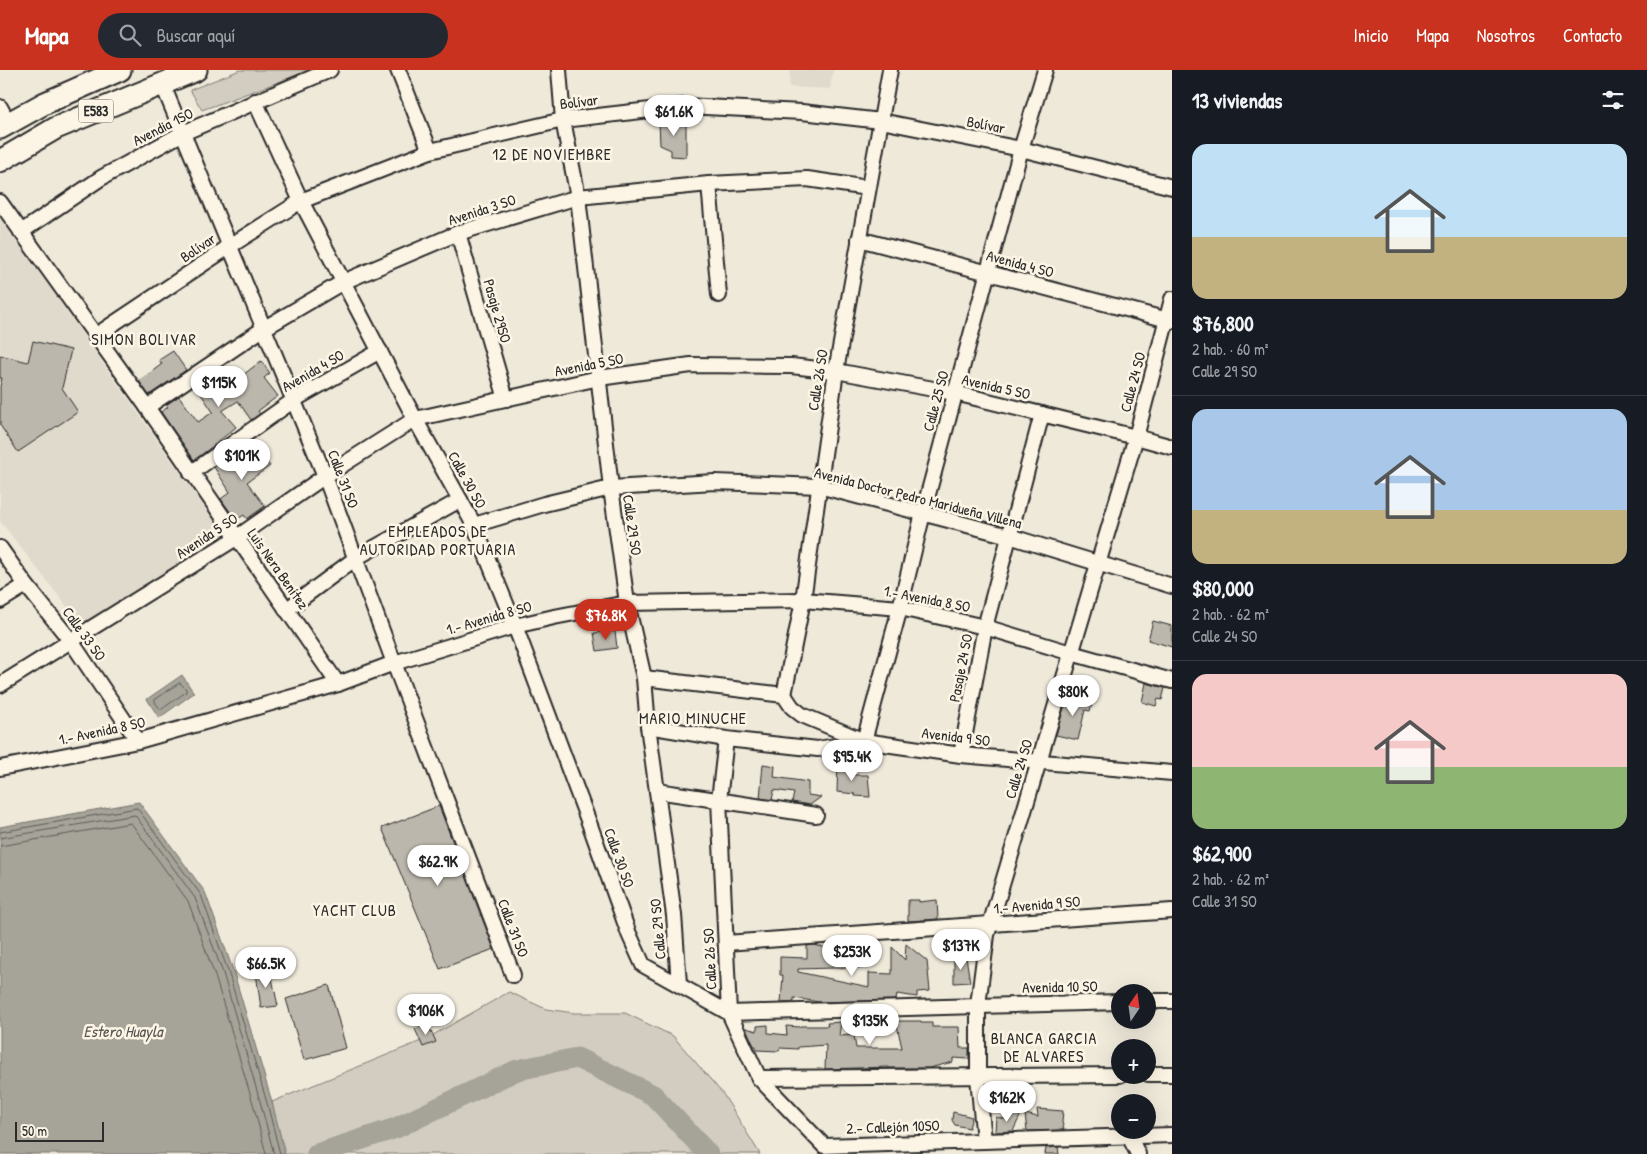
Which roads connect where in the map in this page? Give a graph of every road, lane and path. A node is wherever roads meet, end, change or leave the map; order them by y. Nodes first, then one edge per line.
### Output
1 (120, 70) edge
2 (196, 70) edge
3 (330, 70) edge
4 (398, 70) edge
5 (559, 70) edge
6 (890, 70) edge
7 (1045, 70) edge
8 (162, 83) junction
9 (255, 101) junction
10 (3, 119) edge
11 (563, 120) junction
12 (881, 121) junction
13 (183, 133) junction
14 (1022, 149) junction
15 (430, 151) junction
16 (0, 161) edge
17 (709, 184) junction
18 (1172, 187) edge
19 (868, 188) junction
20 (578, 197) junction
21 (301, 201) junction
22 (0, 202) edge
23 (21, 232) junction
24 (458, 233) junction
25 (859, 239) junction
26 (230, 246) junction
27 (988, 273) junction
28 (343, 282) junction
29 (719, 295) dead end
30 (1172, 299) edge
31 (1169, 320) edge
32 (263, 329) junction
33 (95, 336) junction
34 (380, 351) junction
35 (836, 371) junction
36 (599, 378) junction
37 (955, 394) junction
38 (506, 399) junction
39 (294, 400) junction
40 (147, 407) junction
41 (1042, 414) junction
42 (415, 419) junction
43 (1136, 437) junction
44 (1172, 447) edge
45 (191, 473) junction
46 (325, 476) junction
47 (819, 486) junction
48 (611, 488) junction
49 (460, 500) junction
50 (923, 513) junction
51 (474, 525) junction
52 (1009, 536) junction
53 (236, 538) junction
54 (0, 548) edge
55 (356, 558) junction
56 (1098, 565) junction
57 (26, 585) junction
58 (1172, 586) edge
59 (803, 600) junction
60 (0, 601) edge
61 (627, 604) junction
62 (900, 608) junction
63 (286, 610) junction
64 (515, 626) junction
65 (985, 627) junction
66 (71, 641) junction
67 (1071, 653) junction
68 (394, 663) junction
69 (644, 678) junction
70 (1172, 681) edge
71 (338, 684) junction
72 (0, 685) edge
73 (784, 695) junction
74 (648, 726) junction
75 (726, 739) junction
76 (138, 741) junction
77 (864, 741) junction
78 (961, 754) junction
79 (1039, 763) junction
80 (0, 768) edge
81 (1172, 773) edge
82 (657, 791) junction
83 (719, 800) junction
84 (816, 816) dead end
85 (1172, 911) edge
86 (990, 925) junction
87 (726, 943) junction
88 (513, 975) dead end
89 (679, 984) junction
90 (1156, 1001) edge
91 (1172, 1001) edge
92 (1111, 1002) edge
93 (978, 1005) junction
94 (729, 1013) junction
95 (1156, 1074) edge
96 (1172, 1074) edge
97 (1111, 1075) edge
98 (978, 1077) junction
99 (760, 1078) junction
100 (1156, 1135) edge
101 (1172, 1135) edge
102 (1111, 1137) edge
103 (1130, 1139) edge
104 (984, 1141) junction
105 (824, 1146) joint
106 (1138, 1154) edge

1 - 10 main road, E583
2 - 8 main road, E583
3 - 9 street, Avendia 1SO
4 - 15 street
5 - 11 street, Calle 29 SO
6 - 12 street, Calle 26 SO
7 - 14 street, Calle 25 SO
8 - 13 street, Calle 31 SO
8 - 16 main road, E583
9 - 13 street, Avendia 1SO
9 - 21 street, Calle 30 SO
11 - 12 street, Bolívar
11 - 15 street, Bolívar
11 - 20 street, Calle 29 SO
12 - 14 street, Bolívar
12 - 19 street, Calle 26 SO
13 - 23 street, Avendia 1SO
13 - 26 street, Calle 31 SO
14 - 18 street, Bolívar
14 - 27 street, Calle 25 SO
15 - 21 street, Bolívar
17 - 19 street, Avenida 3 SO
17 - 20 street, Avenida 3 SO
17 - 29 street
19 - 25 street, Calle 26 SO
20 - 24 street, Avenida 3 SO
20 - 36 street, Calle 29 SO
21 - 26 street, Bolívar
21 - 28 street, Calle 30 SO
22 - 23 street, Luis Nera Benitez
23 - 33 street, Luis Nera Benitez
24 - 28 street, Avenida 3 SO
24 - 38 street, Pasaje 29SO
25 - 27 street, Avenida 4 SO
25 - 35 street, Calle 26 SO
26 - 32 street, Calle 31 SO
26 - 33 street, Bolívar
27 - 31 street, Avenida 4 SO
27 - 37 street, Calle 25 SO
28 - 32 street, Avenida 3 SO
28 - 34 street, Calle 30 SO
30 - 31 street, Calle 24 SO
31 - 43 street, Calle 24 SO
32 - 39 street, Calle 31 SO
32 - 40 street, Avenida 3 SO
33 - 40 street, Luis Nera Benitez
34 - 39 street, Avenida 4 SO
34 - 42 street, Calle 30 SO
35 - 36 street, Avenida 5 SO
35 - 37 street, Avenida 5 SO
35 - 47 street, Calle 26 SO
36 - 38 street, Avenida 5 SO
36 - 48 street, Calle 29 SO
37 - 41 street, Avenida 5 SO
37 - 50 street, Calle 25 SO
38 - 42 street, Avenida 5 SO
39 - 45 street, Avenida 4 SO
39 - 46 street, Calle 31 SO
40 - 45 street, Luis Nera Benitez
41 - 43 street, Avenida 5 SO
41 - 52 street, Pasaje 24 SO
42 - 46 street, Avenida 5 SO
42 - 49 street, Calle 30 SO
43 - 44 street, Avenida 5 SO
43 - 56 street, Calle 24 SO
45 - 53 street, Luis Nera Benitez
46 - 53 street, Avenida 5 SO
46 - 55 street, Calle 31 SO
47 - 48 street, Avenida Doctor Pedro Maridueña Villena
47 - 50 street, Avenida Doctor Pedro Maridueña Villena
47 - 59 street, Calle 26 SO
48 - 51 street, Avenida Doctor Pedro Maridueña Villena
48 - 61 street, Calle 29 SO
49 - 51 street, Calle 30 SO
49 - 55 street
50 - 52 street, Avenida Doctor Pedro Maridueña Villena
50 - 62 street, Calle 25 SO
51 - 64 street, Calle 30 SO
52 - 56 street, Avenida Doctor Pedro Maridueña Villena
52 - 65 street, Pasaje 24 SO
53 - 63 street, Luis Nera Benitez
53 - 66 street, Avenida 5 SO
54 - 57 street, Calle 33 SO
55 - 63 street
55 - 68 street, Calle 31 SO
56 - 58 street, Avenida Doctor Pedro Maridueña Villena
56 - 67 street, Calle 24 SO
57 - 60 street
57 - 66 street, Calle 33 SO
59 - 61 street, 1.- Avenida 8 SO
59 - 62 street, 1.- Avenida 8 SO
59 - 73 street, Calle 26 SO
61 - 64 street, 1.- Avenida 8 SO
61 - 69 street, Calle 29 SO
62 - 65 street, 1.- Avenida 8 SO
62 - 77 street, Calle 25 SO
63 - 71 street, Luis Nera Benitez
64 - 68 street, 1.- Avenida 8 SO
64 - 89 street, Calle 30 SO
65 - 67 street, 1.- Avenida 8 SO
65 - 78 street, Pasaje 24 SO
66 - 72 street, Avenida 5 SO
66 - 76 street, Calle 33 SO
67 - 70 street, 1.- Avenida 8 SO
67 - 79 street, Calle 24 SO
68 - 71 street, 1.- Avenida 8 SO
68 - 88 street, Calle 31 SO
69 - 73 street
69 - 74 street, Calle 29 SO
71 - 76 street, 1.- Avenida 8 SO
73 - 77 street
74 - 75 street, Avenida 9 SO
74 - 82 street, Calle 29 SO
75 - 77 street, Avenida 9 SO
75 - 83 street, Calle 26 SO
76 - 80 street, 1.- Avenida 8 SO
77 - 78 street, Avenida 9 SO
78 - 79 street, Avenida 9 SO
79 - 81 street, Avenida 9 SO
79 - 86 street, Calle 24 SO
82 - 83 street
82 - 89 street, Calle 29 SO
83 - 84 street
83 - 87 street, Calle 26 SO
85 - 86 street, 1.- Avenida 9 SO
86 - 87 street, 1.- Avenida 9 SO
86 - 93 street, Calle 24 SO
87 - 94 street, Calle 26 SO
89 - 94 street
90 - 91 street
92 - 93 street, Avenida 10 SO
93 - 94 street, Avenida 10 SO
93 - 98 street, Calle 24 SO
94 - 99 street, Calle 26 SO
95 - 96 street
97 - 98 street
98 - 99 street
98 - 104 street, Calle 24 SO
99 - 105 street, Calle 26 SO
100 - 101 street, 2.- Callejón 10SO
102 - 104 street, 2.- Callejón 10SO
103 - 106 street
104 - 105 street, 2.- Callejón 10SO

